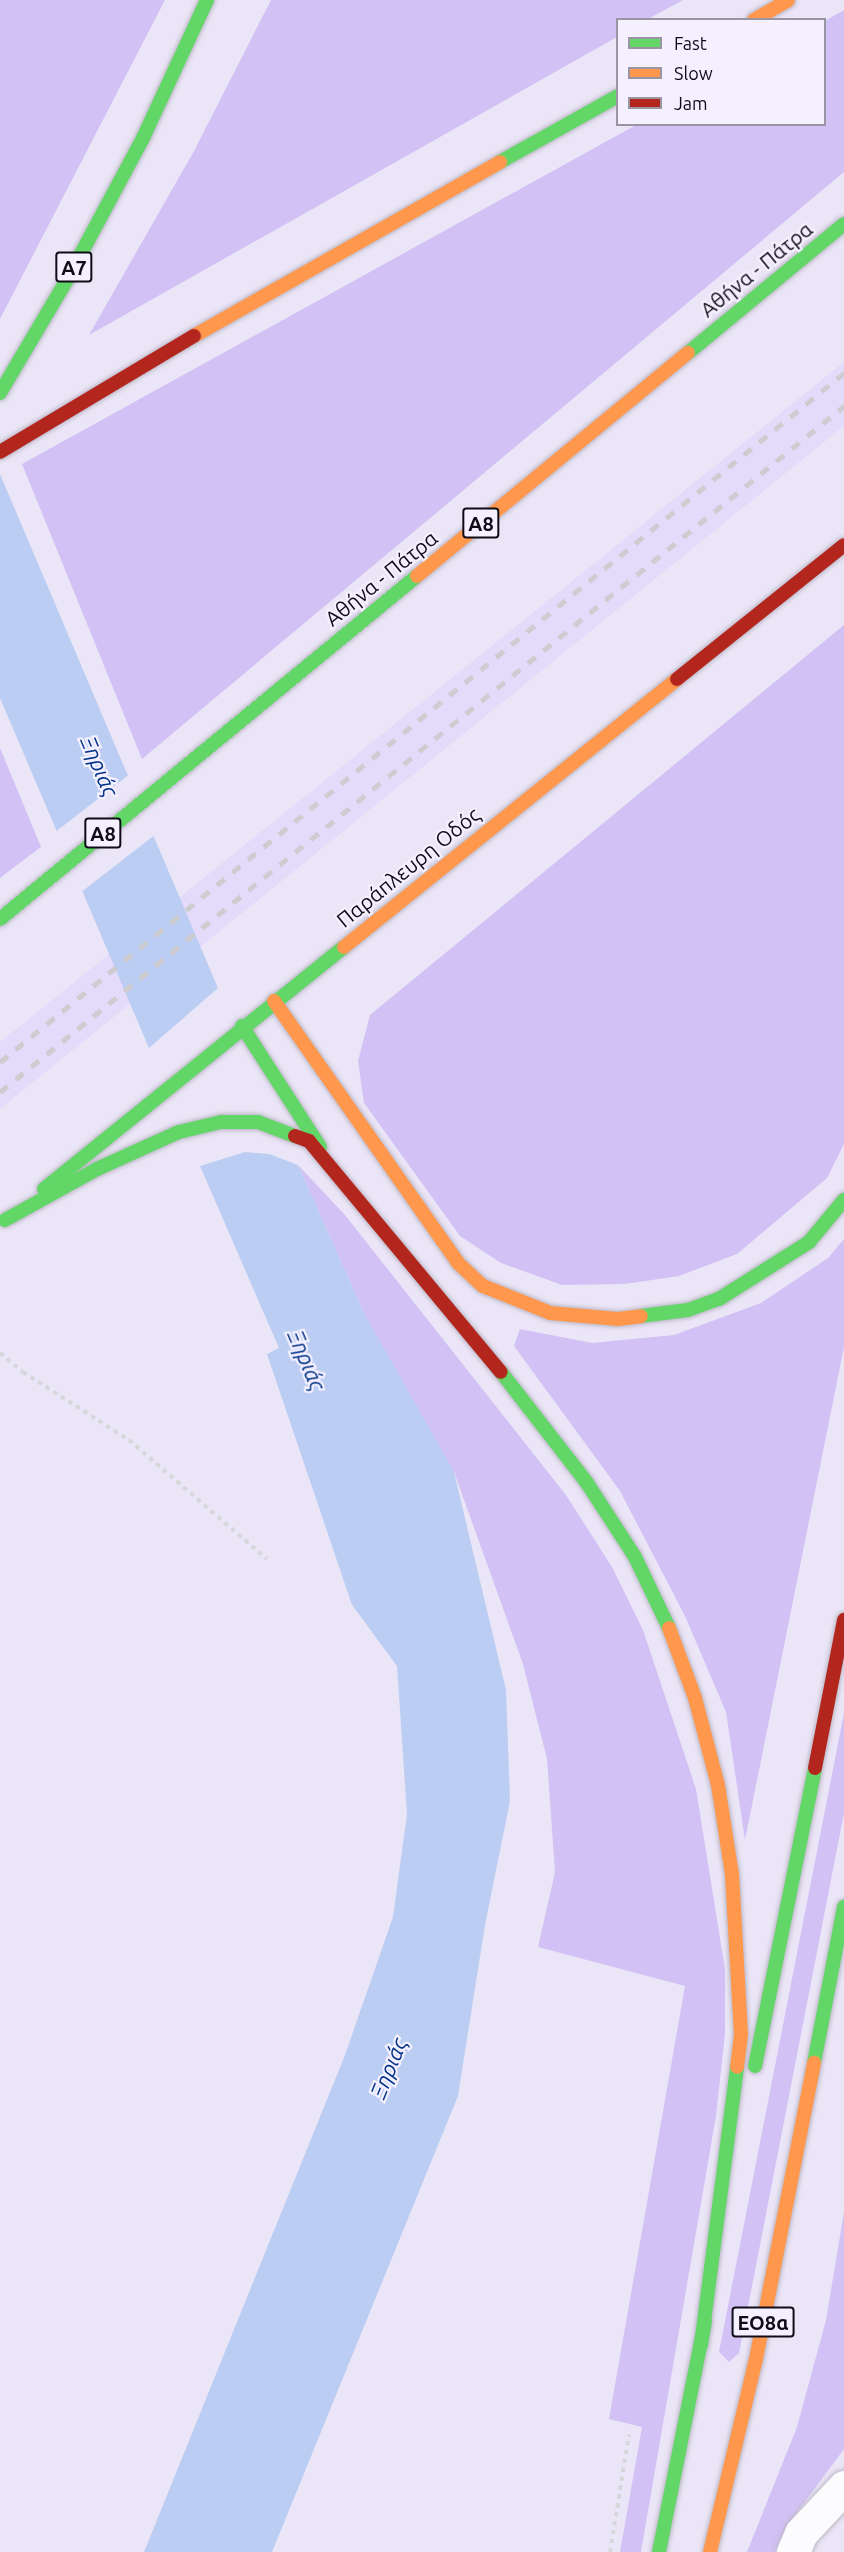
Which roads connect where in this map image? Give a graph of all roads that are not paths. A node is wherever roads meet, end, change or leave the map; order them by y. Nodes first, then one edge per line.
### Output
1 (207, 0) edge
2 (788, 0) edge
3 (757, 18) edge
4 (616, 97) edge
5 (844, 224) edge
6 (0, 393) edge
7 (0, 452) edge
8 (844, 545) edge
9 (0, 919) edge
10 (274, 1001) junction
11 (242, 1026) junction
12 (336, 1171) junction
13 (844, 1200) edge
14 (2, 1223) edge
15 (844, 1620) edge
16 (844, 1907) edge
17 (844, 1966) edge
18 (753, 2079) dead end
19 (808, 2090) junction
20 (748, 2102) dead end
21 (701, 2345) junction
22 (844, 2487) edge
23 (659, 2552) edge
24 (710, 2552) edge
25 (793, 2552) edge

1 - 6 main road, Α7
2 - 3 main road
4 - 7 main road
5 - 9 main road, Αθήνα - Πάτρα / Α8
8 - 10 main road, Παράπλευρη Οδός
10 - 11 main road, Παράπλευρη Οδός
10 - 13 main road
11 - 12 main road
11 - 14 main road, Παράπλευρη Οδός
12 - 14 main road
12 - 21 main road
15 - 18 main road
16 - 19 main road
17 - 19 main road
19 - 24 main road, ΕΟ8α
20 - 21 main road
21 - 23 main road, ΕΟ8α
22 - 25 street

